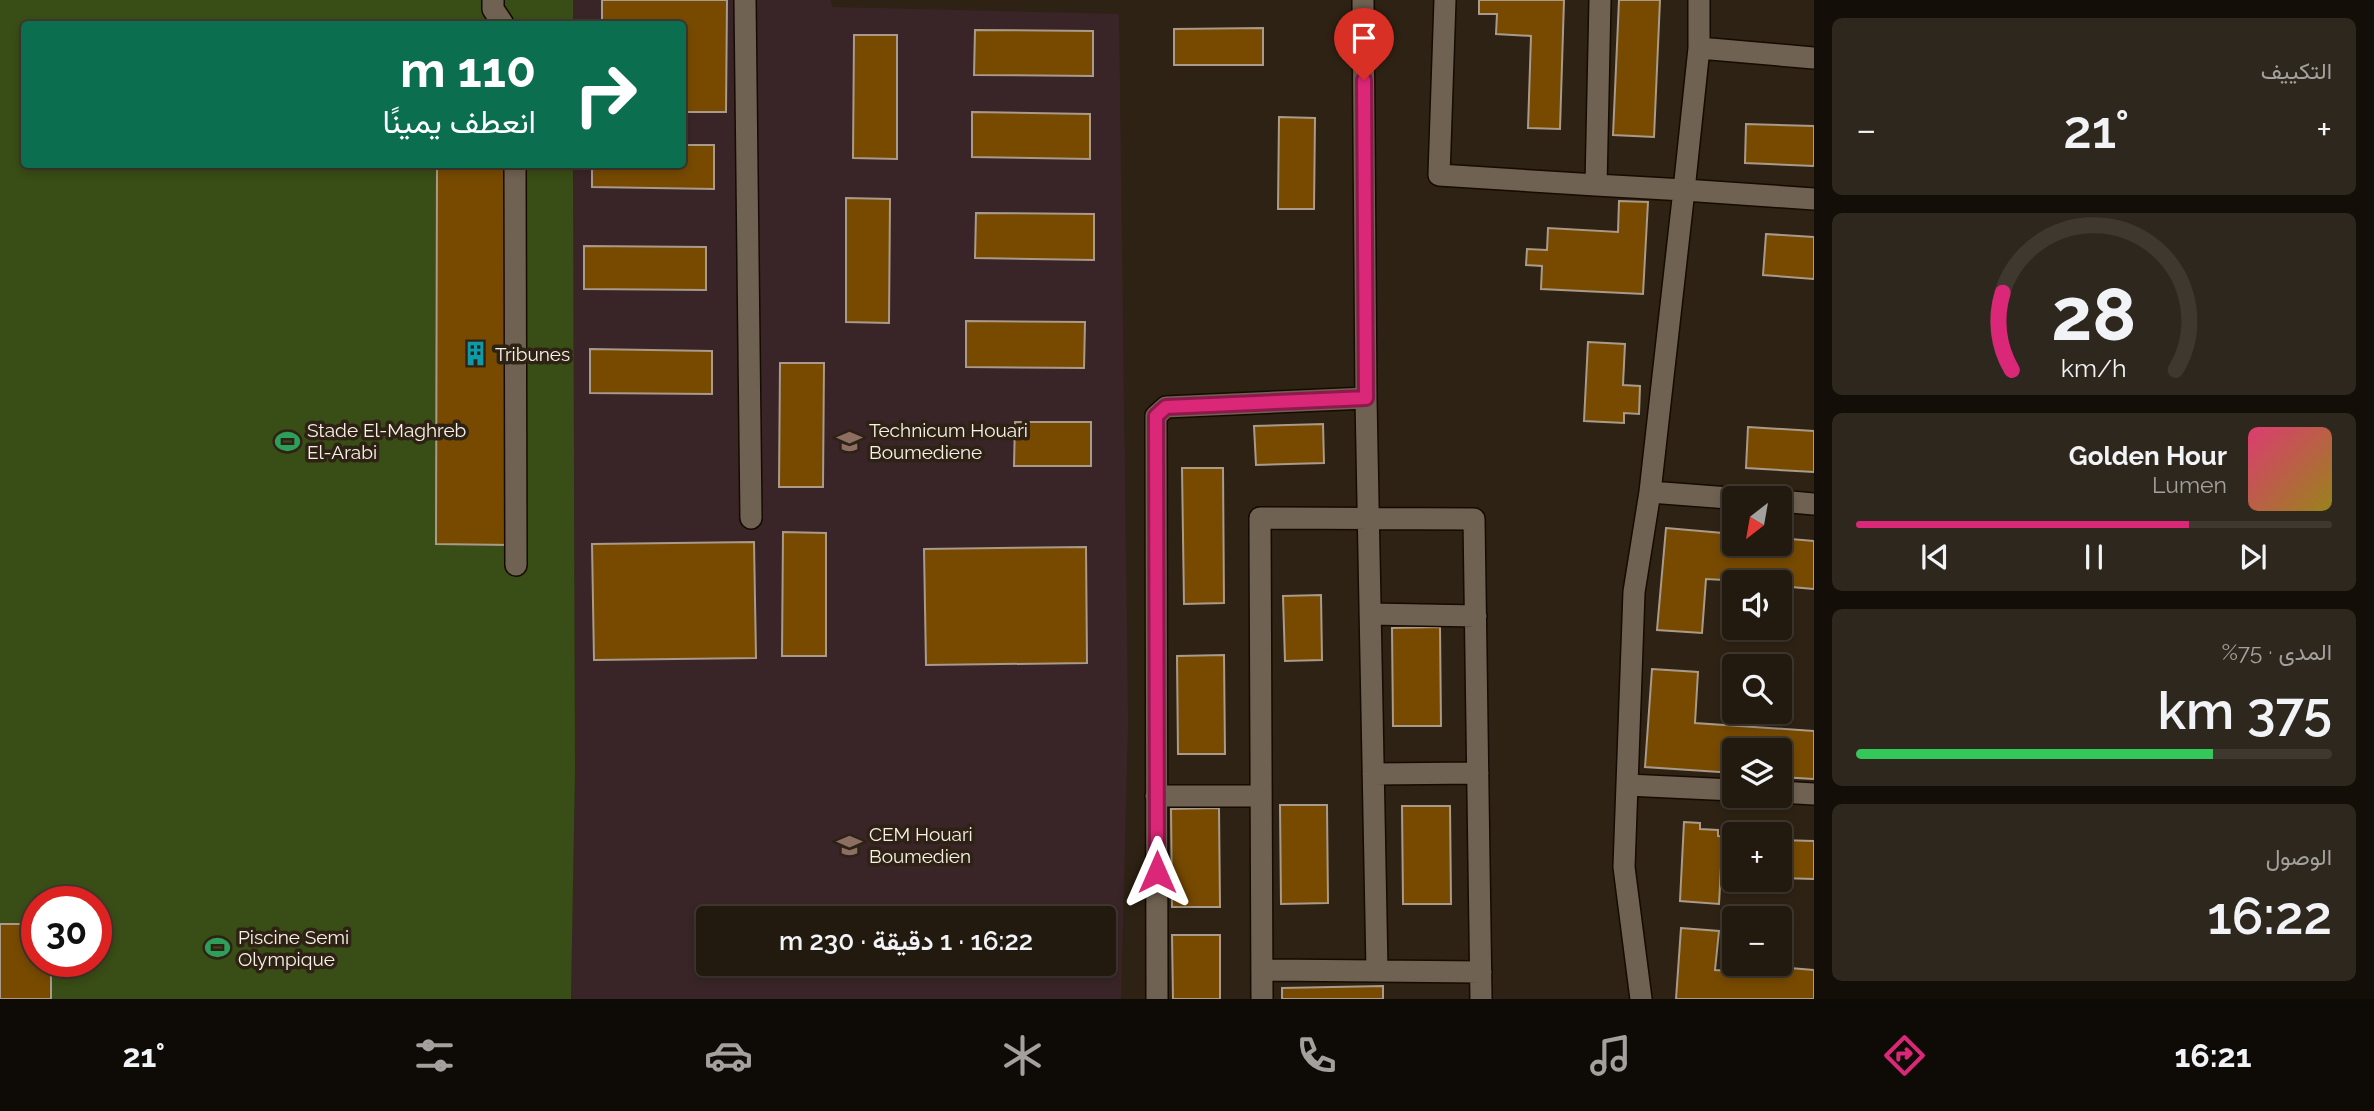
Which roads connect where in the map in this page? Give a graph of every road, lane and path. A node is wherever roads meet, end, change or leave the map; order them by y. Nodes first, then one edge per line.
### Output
1 (493, 0) edge
2 (744, 0) edge
3 (1363, 0) edge
4 (1445, 0) edge
5 (1600, 0) edge
6 (1699, 0) edge
7 (501, 21) edge
8 (1699, 48) junction
9 (1814, 58) edge
10 (515, 168) edge
11 (1596, 185) junction
12 (1684, 190) junction
13 (1814, 199) edge
14 (1366, 398) junction
15 (1650, 492) junction
16 (1722, 497) edge
17 (1792, 502) edge
18 (1814, 504) edge
19 (751, 518) dead end
20 (1370, 519) junction
21 (516, 565) dead end
22 (1370, 614) junction
23 (1476, 616) junction
24 (1478, 773) junction
25 (1373, 774) junction
26 (1628, 785) junction
27 (1722, 789) edge
28 (1792, 793) edge
29 (1814, 794) edge
30 (1156, 796) junction
31 (1261, 796) junction
32 (1263, 970) junction
33 (1377, 970) junction
34 (1481, 972) junction
35 (1157, 999) edge
36 (1262, 999) edge
37 (1481, 999) edge
38 (1641, 999) edge

1 - 7 street
2 - 19 street
3 - 14 street
4 - 11 street
5 - 11 street
6 - 8 street
8 - 9 street
8 - 12 street
10 - 21 street
11 - 12 street
12 - 13 street
12 - 15 street
14 - 20 street
14 - 30 street
15 - 16 street
15 - 26 street
17 - 18 street
20 - 22 street
20 - 23 street
20 - 31 street
22 - 23 street
22 - 25 street
23 - 24 street
24 - 25 street
24 - 34 street
25 - 33 street
26 - 27 street
26 - 38 street
28 - 29 street
30 - 31 street
30 - 35 street
31 - 32 street
32 - 33 street
32 - 36 street
33 - 34 street
34 - 37 street

